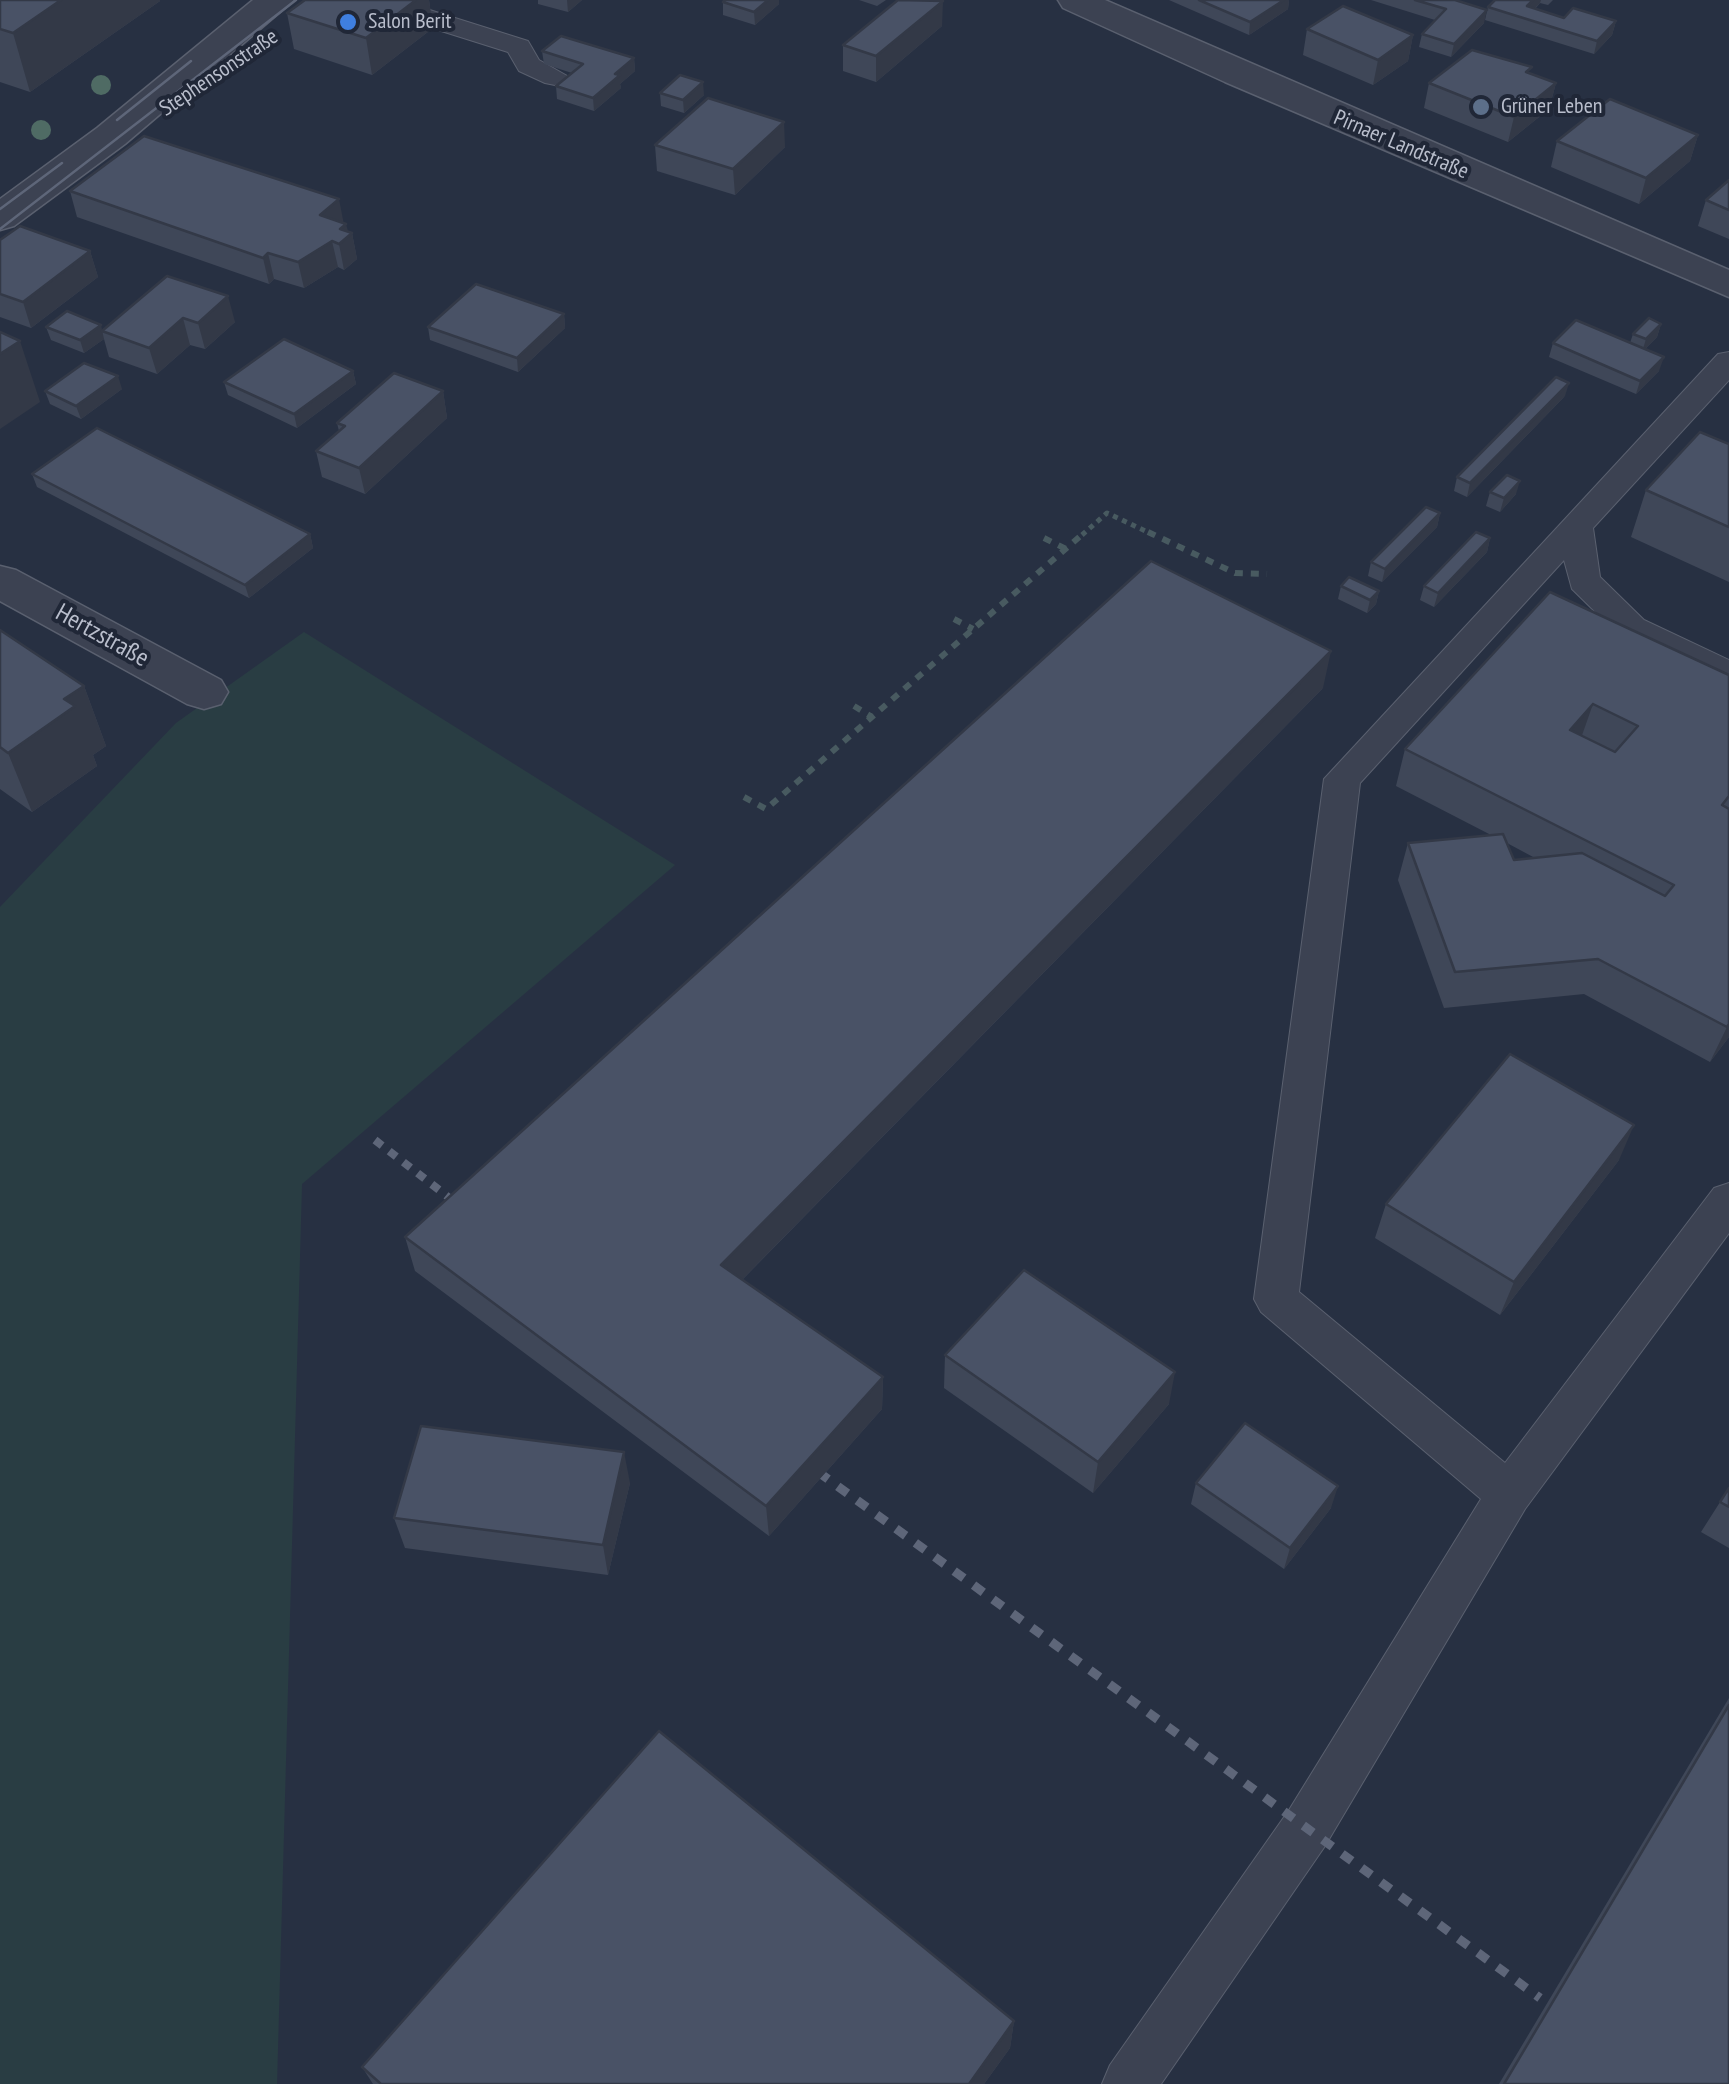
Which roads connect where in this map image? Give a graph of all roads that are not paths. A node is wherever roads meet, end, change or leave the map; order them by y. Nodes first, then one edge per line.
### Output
1 (371, 0) edge
2 (1076, 0) edge
3 (291, 6) edge
4 (555, 77) dead end
5 (0, 218) edge
6 (1729, 285) edge
7 (1729, 361) edge
8 (1576, 526) junction
9 (0, 581) edge
10 (1729, 675) edge
11 (204, 692) dead end
12 (1729, 1200) edge
13 (1510, 1494) junction
14 (1129, 2084) edge

1 - 4 lane
2 - 6 street, Pirnaer Landstraße
3 - 5 street, Stephensonstraße
7 - 8 lane
8 - 10 lane
8 - 13 lane
9 - 11 street, Hertzstraße
12 - 13 lane
13 - 14 lane

